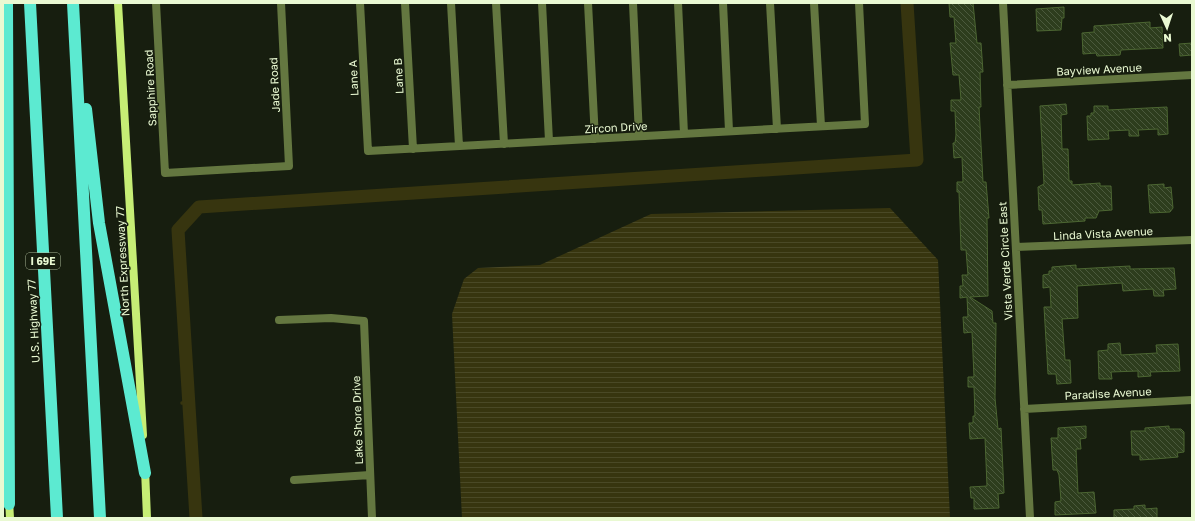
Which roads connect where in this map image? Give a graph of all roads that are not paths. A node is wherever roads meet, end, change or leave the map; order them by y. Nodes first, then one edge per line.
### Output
1 (8, 3) edge
2 (30, 3) edge
3 (74, 3) edge
4 (118, 3) edge
5 (156, 3) edge
6 (281, 3) edge
7 (360, 3) edge
8 (405, 3) edge
9 (451, 3) edge
10 (496, 3) edge
11 (542, 3) edge
12 (588, 3) edge
13 (633, 3) edge
14 (678, 3) edge
15 (723, 3) edge
16 (770, 3) edge
17 (814, 3) edge
18 (859, 3) edge
19 (1003, 3) edge
20 (1192, 75) edge
21 (1007, 85) junction
22 (821, 126) junction
23 (777, 129) junction
24 (729, 132) junction
25 (684, 134) junction
26 (639, 136) junction
27 (595, 139) junction
28 (549, 141) junction
29 (504, 144) junction
30 (459, 146) junction
31 (413, 149) junction
32 (368, 151) joint
33 (289, 166) joint
34 (1192, 240) edge
35 (1016, 248) junction
36 (279, 320) dead end
37 (3, 382) edge
38 (1192, 400) edge
39 (1024, 409) junction
40 (145, 473) junction
41 (370, 475) junction
42 (294, 480) dead end
43 (9, 504) junction
44 (10, 518) edge
45 (57, 518) edge
46 (100, 518) edge
47 (147, 518) edge
48 (372, 518) edge
49 (1030, 518) edge

1 - 43 highway
2 - 45 highway, U.S. Highway 77 / I 69E
3 - 40 highway
3 - 46 highway
4 - 40 main road, North Expressway 77
5 - 33 street, Sapphire Road
6 - 33 street, Jade Road
7 - 32 street, Lane A
8 - 31 street, Lane B
9 - 30 street
10 - 29 street
11 - 28 street
12 - 27 street
13 - 26 street
14 - 25 street
15 - 24 street
16 - 23 street
17 - 22 street
18 - 22 street, Zircon Drive
19 - 21 street, Vista Verde Circle East
20 - 21 street, Bayview Avenue
21 - 35 street, Vista Verde Circle East
22 - 23 street, Zircon Drive
23 - 24 street, Zircon Drive
24 - 25 street, Zircon Drive
25 - 26 street, Zircon Drive
26 - 27 street, Zircon Drive
27 - 28 street, Zircon Drive
28 - 29 street, Zircon Drive
29 - 30 street, Zircon Drive
30 - 31 street, Zircon Drive
31 - 32 street, Zircon Drive
34 - 35 street, Linda Vista Avenue
35 - 39 street, Vista Verde Circle East
36 - 41 street, Lake Shore Drive
37 - 43 main road
38 - 39 street, Paradise Avenue
39 - 49 street, Vista Verde Circle East
40 - 47 main road, North Expressway 77
41 - 42 street
41 - 48 street, Lake Shore Drive
43 - 44 main road

